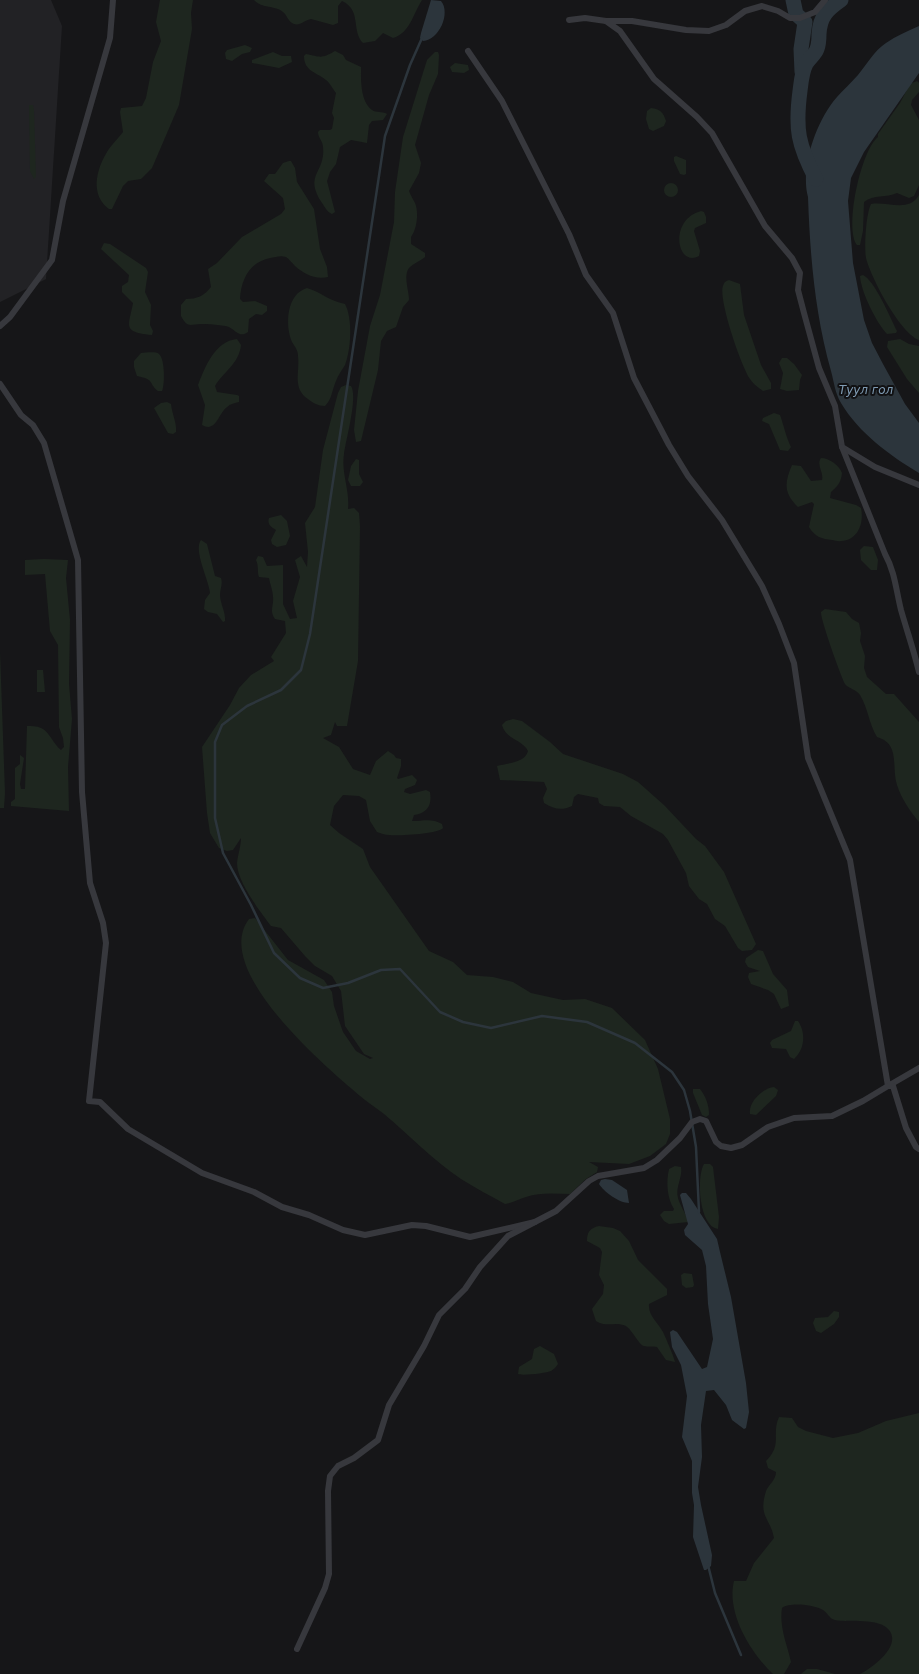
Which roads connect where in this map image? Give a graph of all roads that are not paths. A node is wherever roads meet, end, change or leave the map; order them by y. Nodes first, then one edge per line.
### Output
1 (112, 0) edge
2 (825, 0) edge
3 (569, 20) dead end
4 (606, 21) junction
5 (468, 51) dead end
6 (0, 326) edge
7 (0, 384) edge
8 (842, 447) junction
9 (919, 485) edge
10 (919, 672) edge
11 (919, 1068) edge
12 (888, 1086) junction
13 (919, 1149) edge
14 (535, 1222) junction
15 (297, 1649) dead end

1 - 6 street
2 - 4 street
3 - 4 street
4 - 8 street
5 - 12 street
7 - 14 street
8 - 9 street
8 - 10 street
11 - 12 street
12 - 13 street
12 - 14 street
14 - 15 street

